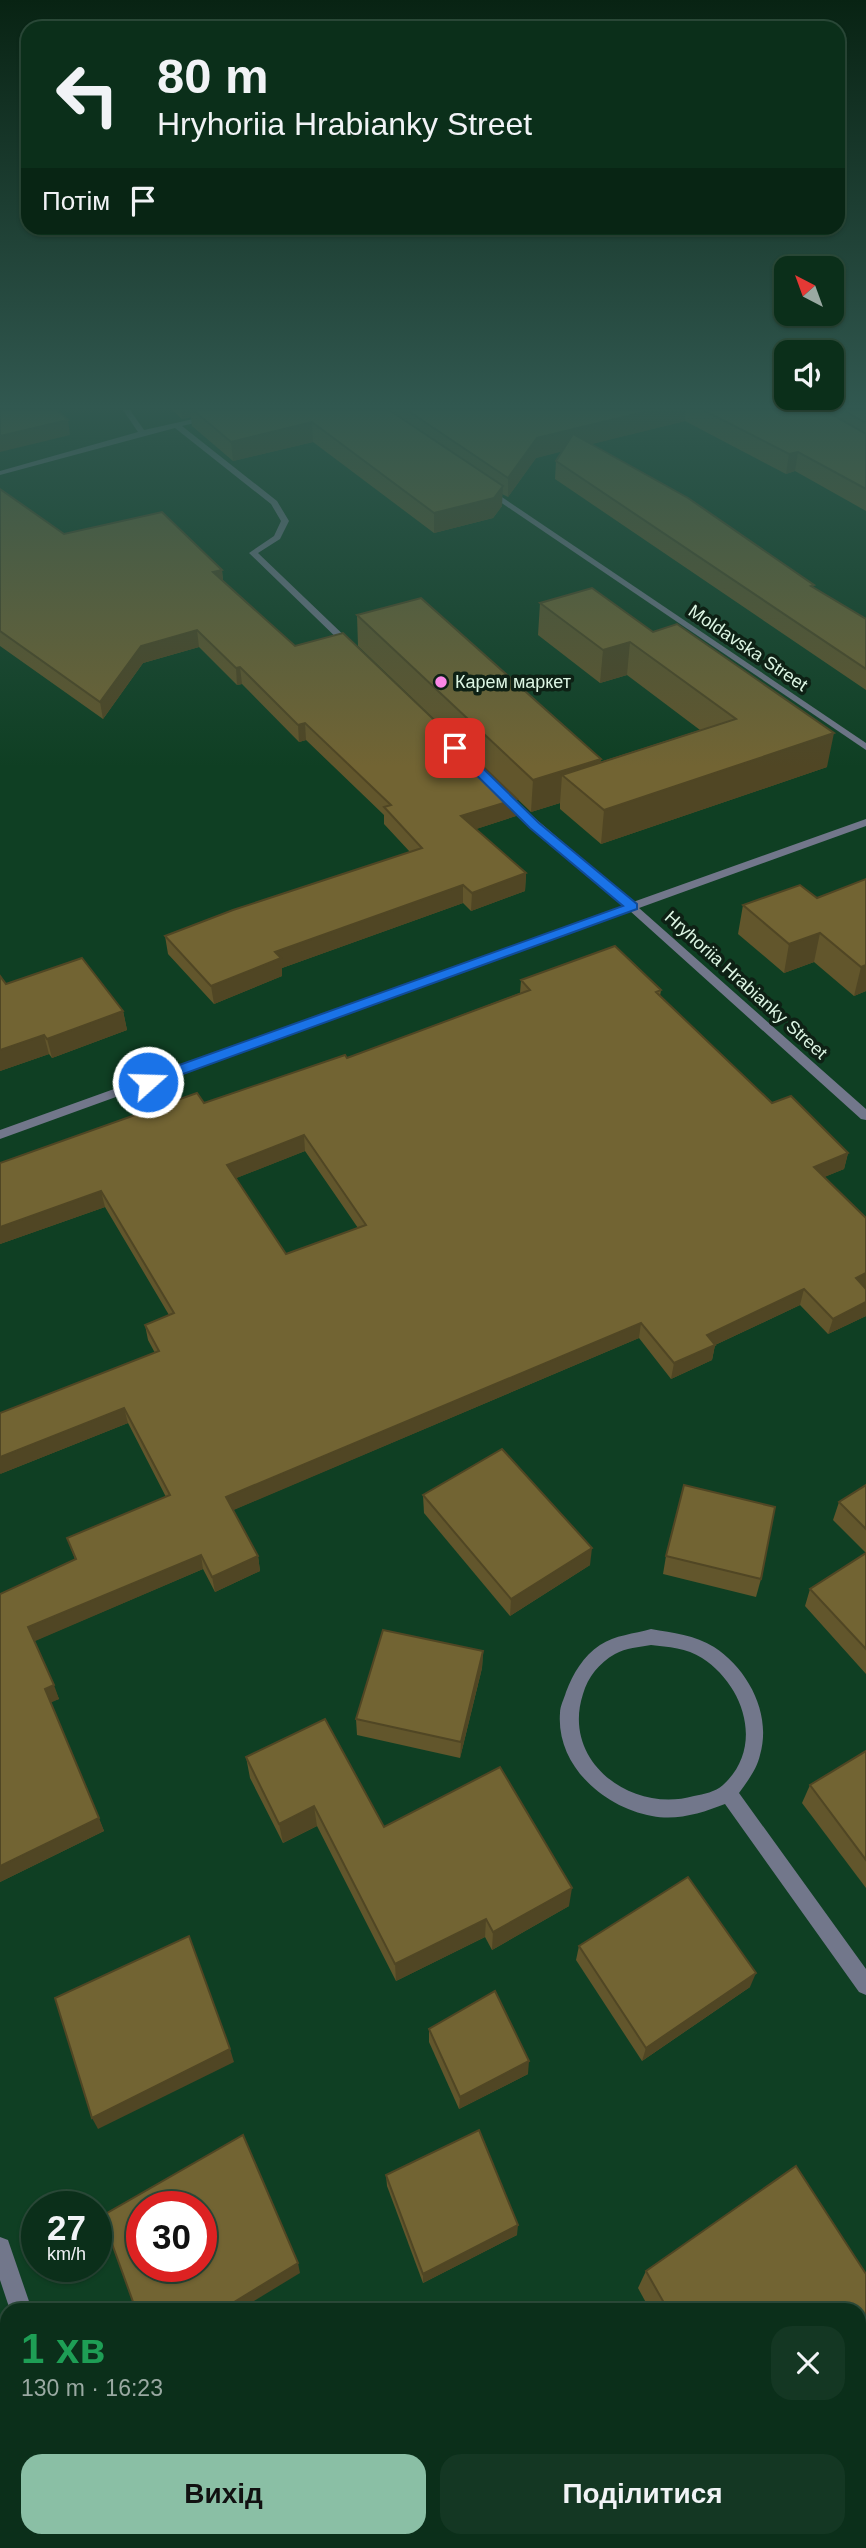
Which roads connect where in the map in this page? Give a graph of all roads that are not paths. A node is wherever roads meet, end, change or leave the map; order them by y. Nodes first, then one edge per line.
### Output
1 (281, 529) edge
2 (545, 529) edge
3 (360, 656) edge
4 (866, 747) edge
5 (499, 790) edge
6 (866, 822) edge
7 (632, 907) junction
8 (866, 1116) edge
9 (0, 1135) edge
10 (728, 1793) junction
11 (866, 1985) edge
12 (0, 2248) edge
13 (19, 2303) edge

1 - 3 street
2 - 4 street, Moldavska Street
5 - 7 street, Hryhoriia Hrabianky Street
6 - 7 street
7 - 8 street, Hryhoriia Hrabianky Street
7 - 9 street
10 - 10 street
10 - 11 street
12 - 13 street

